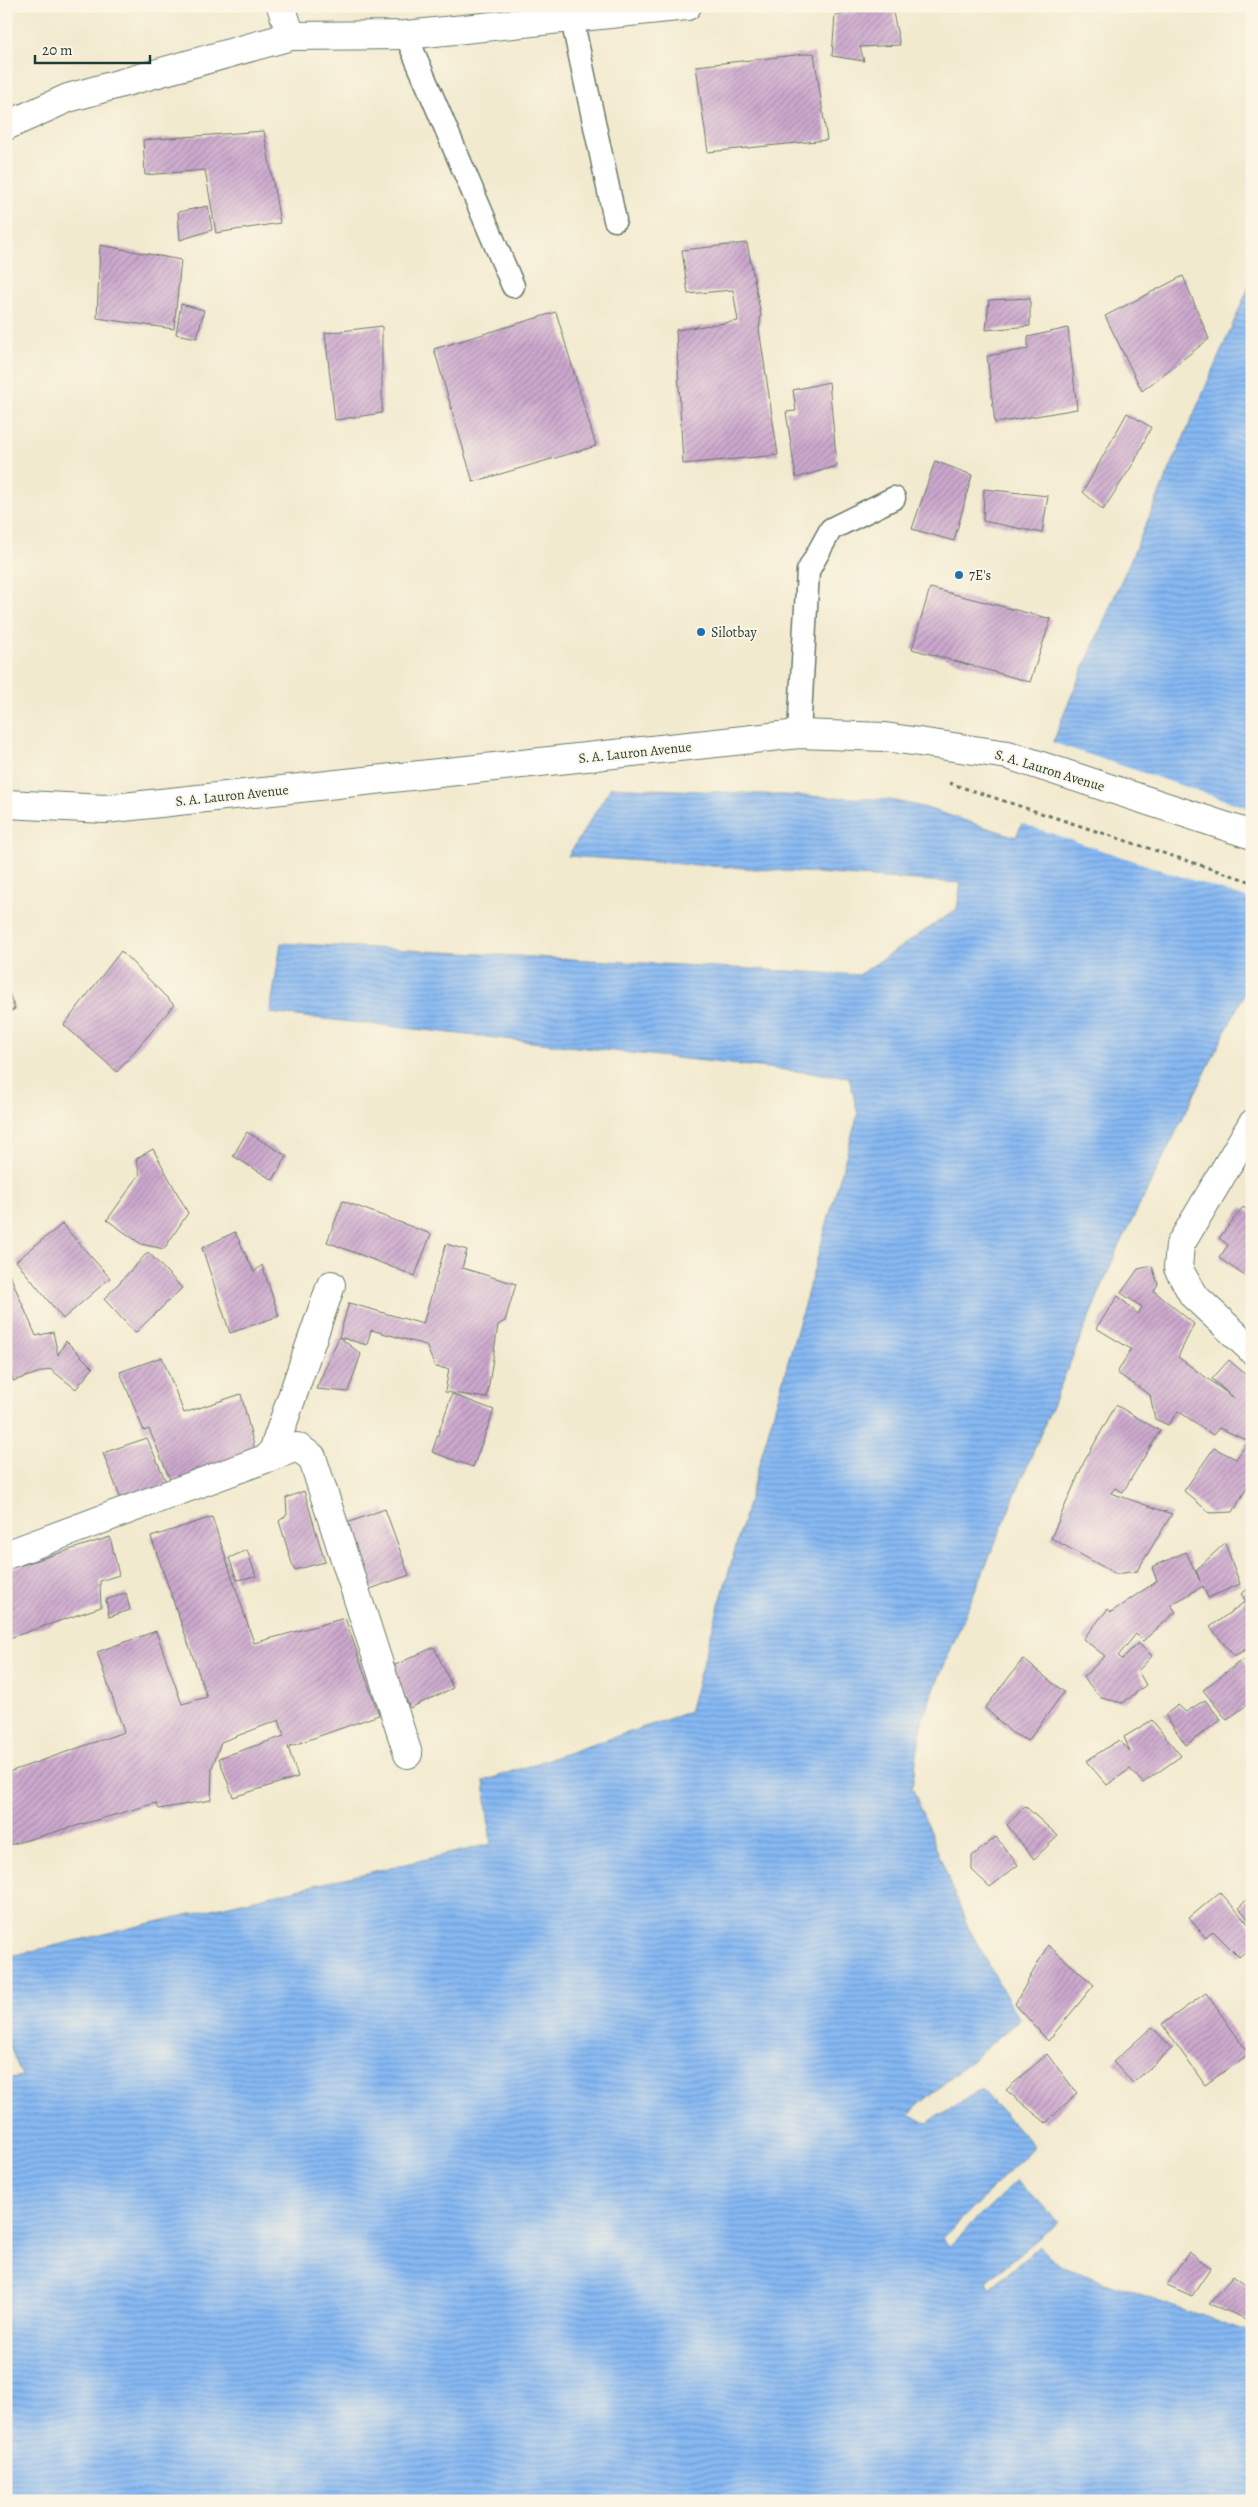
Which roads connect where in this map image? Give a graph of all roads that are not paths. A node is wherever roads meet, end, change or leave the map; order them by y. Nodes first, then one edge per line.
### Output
1 (281, 6) edge
2 (687, 6) edge
3 (572, 19) junction
4 (406, 35) junction
5 (291, 36) junction
6 (6, 126) edge
7 (615, 220) dead end
8 (513, 286) dead end
9 (894, 498) dead end
10 (799, 734) junction
11 (6, 804) edge
12 (1252, 835) edge
13 (1252, 1124) edge
14 (331, 1285) dead end
15 (1252, 1350) edge
16 (271, 1457) junction
17 (6, 1555) edge
18 (408, 1754) dead end

1 - 5 main road
2 - 3 main road
3 - 4 main road
3 - 7 lane
4 - 5 main road
4 - 8 lane
5 - 6 main road
9 - 10 lane
10 - 11 main road, S. A. Lauron Avenue
10 - 12 main road, S. A. Lauron Avenue
13 - 15 main road
14 - 16 main road
16 - 17 main road
16 - 18 main road

